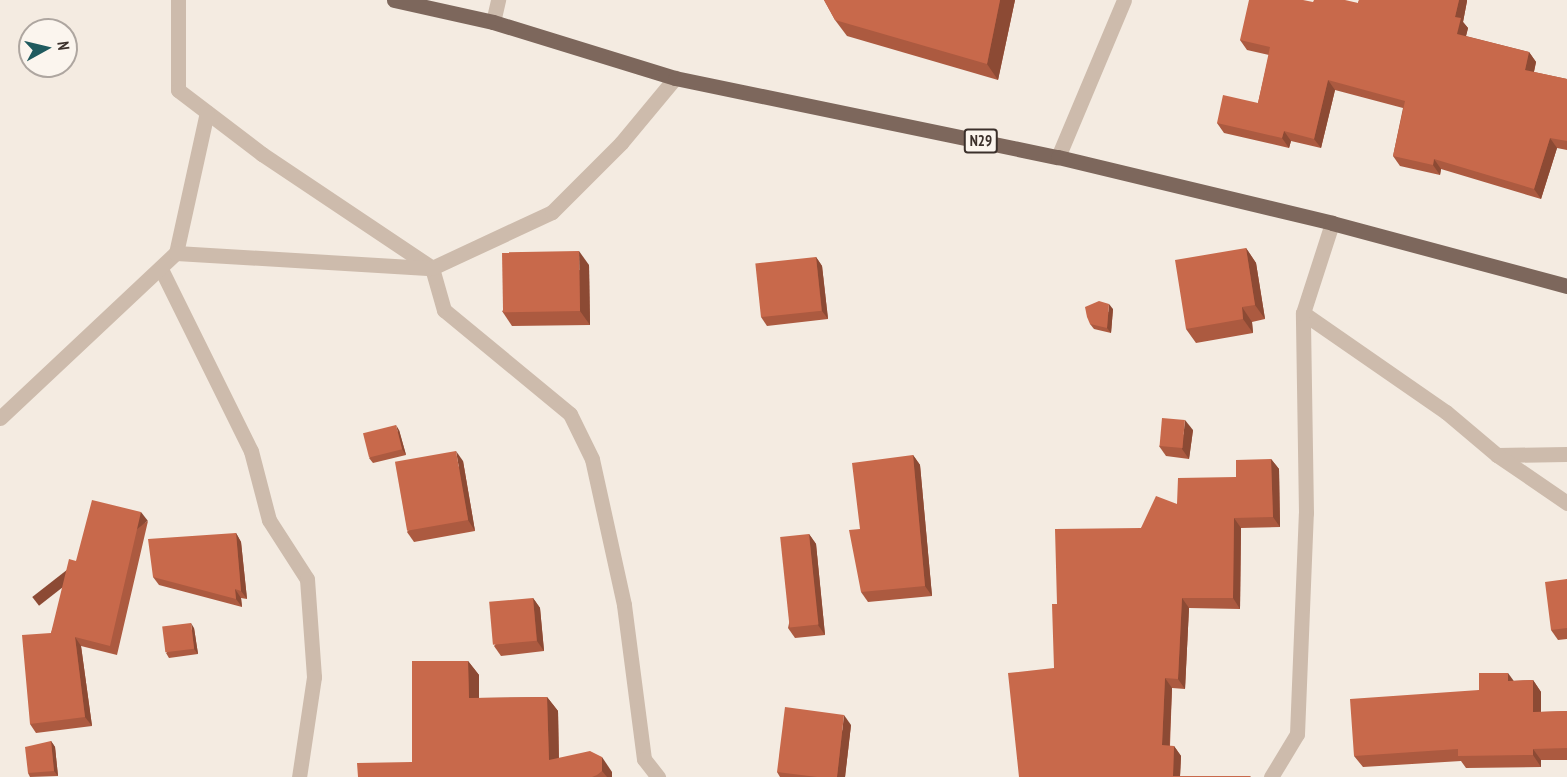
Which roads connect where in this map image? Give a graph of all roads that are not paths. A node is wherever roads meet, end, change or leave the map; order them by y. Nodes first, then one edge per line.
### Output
1 (178, 0) edge
2 (394, 0) edge
3 (498, 0) edge
4 (1124, 0) edge
5 (493, 22) junction
6 (675, 78) junction
7 (207, 112) junction
8 (1058, 158) junction
9 (1332, 222) junction
10 (176, 253) junction
11 (432, 268) junction
12 (161, 269) junction
13 (1567, 286) edge
14 (1303, 313) junction
15 (0, 418) edge
16 (1567, 454) edge
17 (1497, 455) junction
18 (1567, 503) edge
19 (299, 777) edge
20 (658, 777) edge
21 (1270, 777) edge

1 - 7 street
2 - 5 main road, N29
3 - 5 street
4 - 8 street
5 - 6 main road, N29
6 - 8 main road, N29
6 - 11 street
7 - 10 street
7 - 11 street
8 - 9 main road, N29
9 - 13 main road, N29
9 - 14 street
10 - 11 street
10 - 12 street
11 - 20 street
12 - 15 street
12 - 19 street
14 - 17 street
14 - 21 street
16 - 17 street
17 - 18 street

